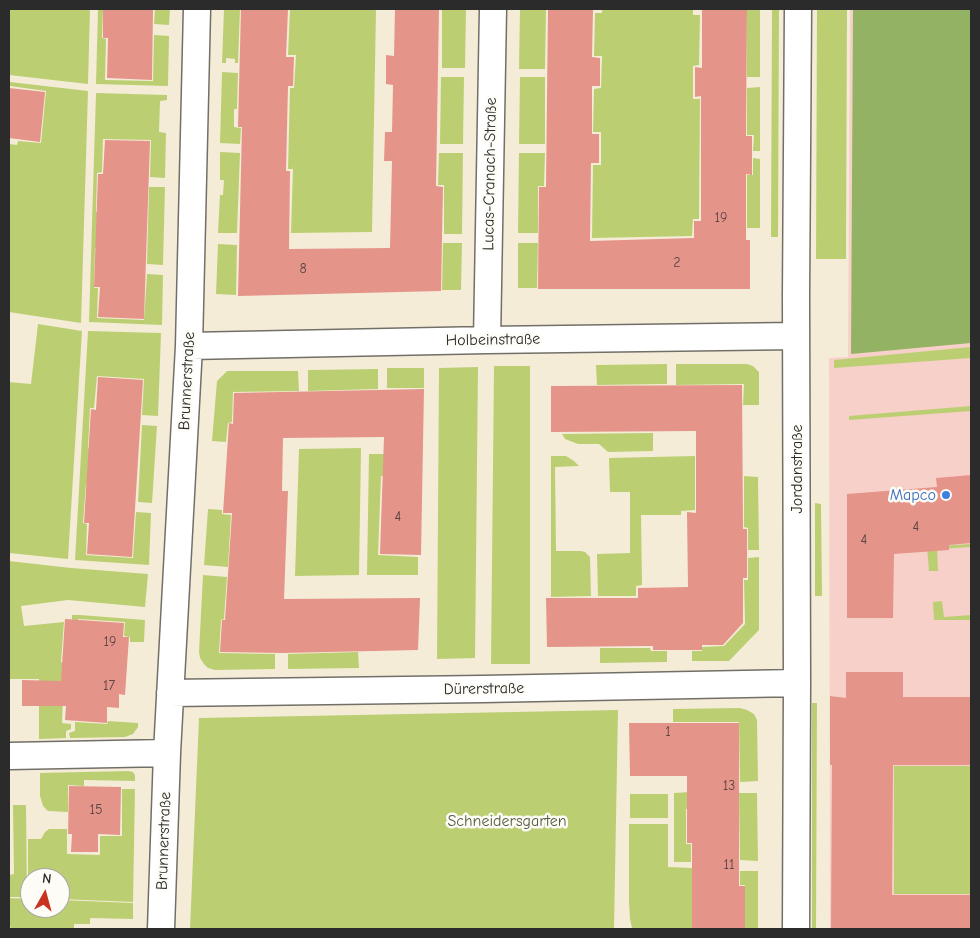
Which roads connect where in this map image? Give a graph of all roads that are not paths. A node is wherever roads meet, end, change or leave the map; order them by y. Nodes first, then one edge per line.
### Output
1 (197, 9) edge
2 (493, 9) edge
3 (798, 9) edge
4 (796, 336) junction
5 (487, 340) junction
6 (189, 346) junction
7 (798, 683) junction
8 (170, 693) junction
9 (166, 753) junction
10 (9, 756) edge
11 (161, 929) edge
12 (796, 929) edge

1 - 6 street, Brunnerstraße
2 - 5 street, Lucas-Cranach-Straße
3 - 4 street, Jordanstraße
4 - 5 street, Holbeinstraße
4 - 7 street, Jordanstraße
5 - 6 street, Holbeinstraße
6 - 8 street, Brunnerstraße
7 - 8 street, Dürerstraße
7 - 12 street, Jordanstraße
8 - 9 street, Brunnerstraße
9 - 10 street
9 - 11 street, Brunnerstraße

